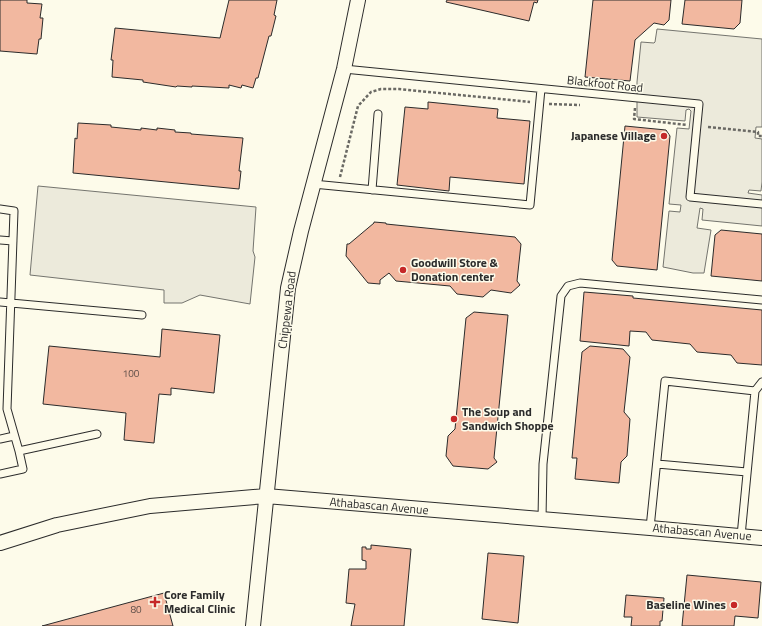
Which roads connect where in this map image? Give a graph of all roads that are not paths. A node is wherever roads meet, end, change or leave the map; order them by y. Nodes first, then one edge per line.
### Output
1 (358, 0) edge
2 (344, 70) junction
3 (541, 89) junction
4 (378, 114) dead end
5 (313, 184) junction
6 (372, 190) junction
7 (762, 204) edge
8 (0, 209) edge
9 (0, 240) edge
10 (13, 241) junction
11 (762, 300) edge
12 (0, 302) edge
13 (10, 303) junction
14 (142, 315) dead end
15 (0, 334) edge
16 (9, 334) junction
17 (8, 353) junction
18 (0, 354) edge
19 (762, 382) edge
20 (4, 384) edge
21 (755, 390) junction
22 (3, 410) edge
23 (98, 434) dead end
24 (14, 436) junction
25 (0, 439) edge
26 (19, 451) junction
27 (657, 464) junction
28 (747, 472) junction
29 (0, 474) edge
30 (266, 496) junction
31 (542, 519) junction
32 (650, 528) junction
33 (741, 536) junction
34 (762, 538) edge
35 (0, 543) edge
36 (253, 626) edge

1 - 2 street, Chippewa Road
2 - 3 lane, Blackfoot Road
2 - 5 street, Chippewa Road
3 - 6 lane
3 - 7 lane, Blackfoot Road
4 - 6 lane
5 - 6 lane
5 - 30 street, Chippewa Road
8 - 10 lane
9 - 10 lane
10 - 13 lane
11 - 31 lane
12 - 13 lane
13 - 14 lane
13 - 16 lane
15 - 16 lane
16 - 17 lane
17 - 18 lane
17 - 20 lane
19 - 21 lane
20 - 22 lane
21 - 27 lane
21 - 28 lane
22 - 24 lane
23 - 26 lane
24 - 25 lane
24 - 26 lane
26 - 29 lane
27 - 28 lane
27 - 32 lane
28 - 33 lane
30 - 31 street, Athabascan Avenue
30 - 35 street, Athabascan Avenue
30 - 36 street, Chippewa Road
31 - 32 street, Athabascan Avenue
32 - 33 street, Athabascan Avenue
33 - 34 street, Athabascan Avenue

